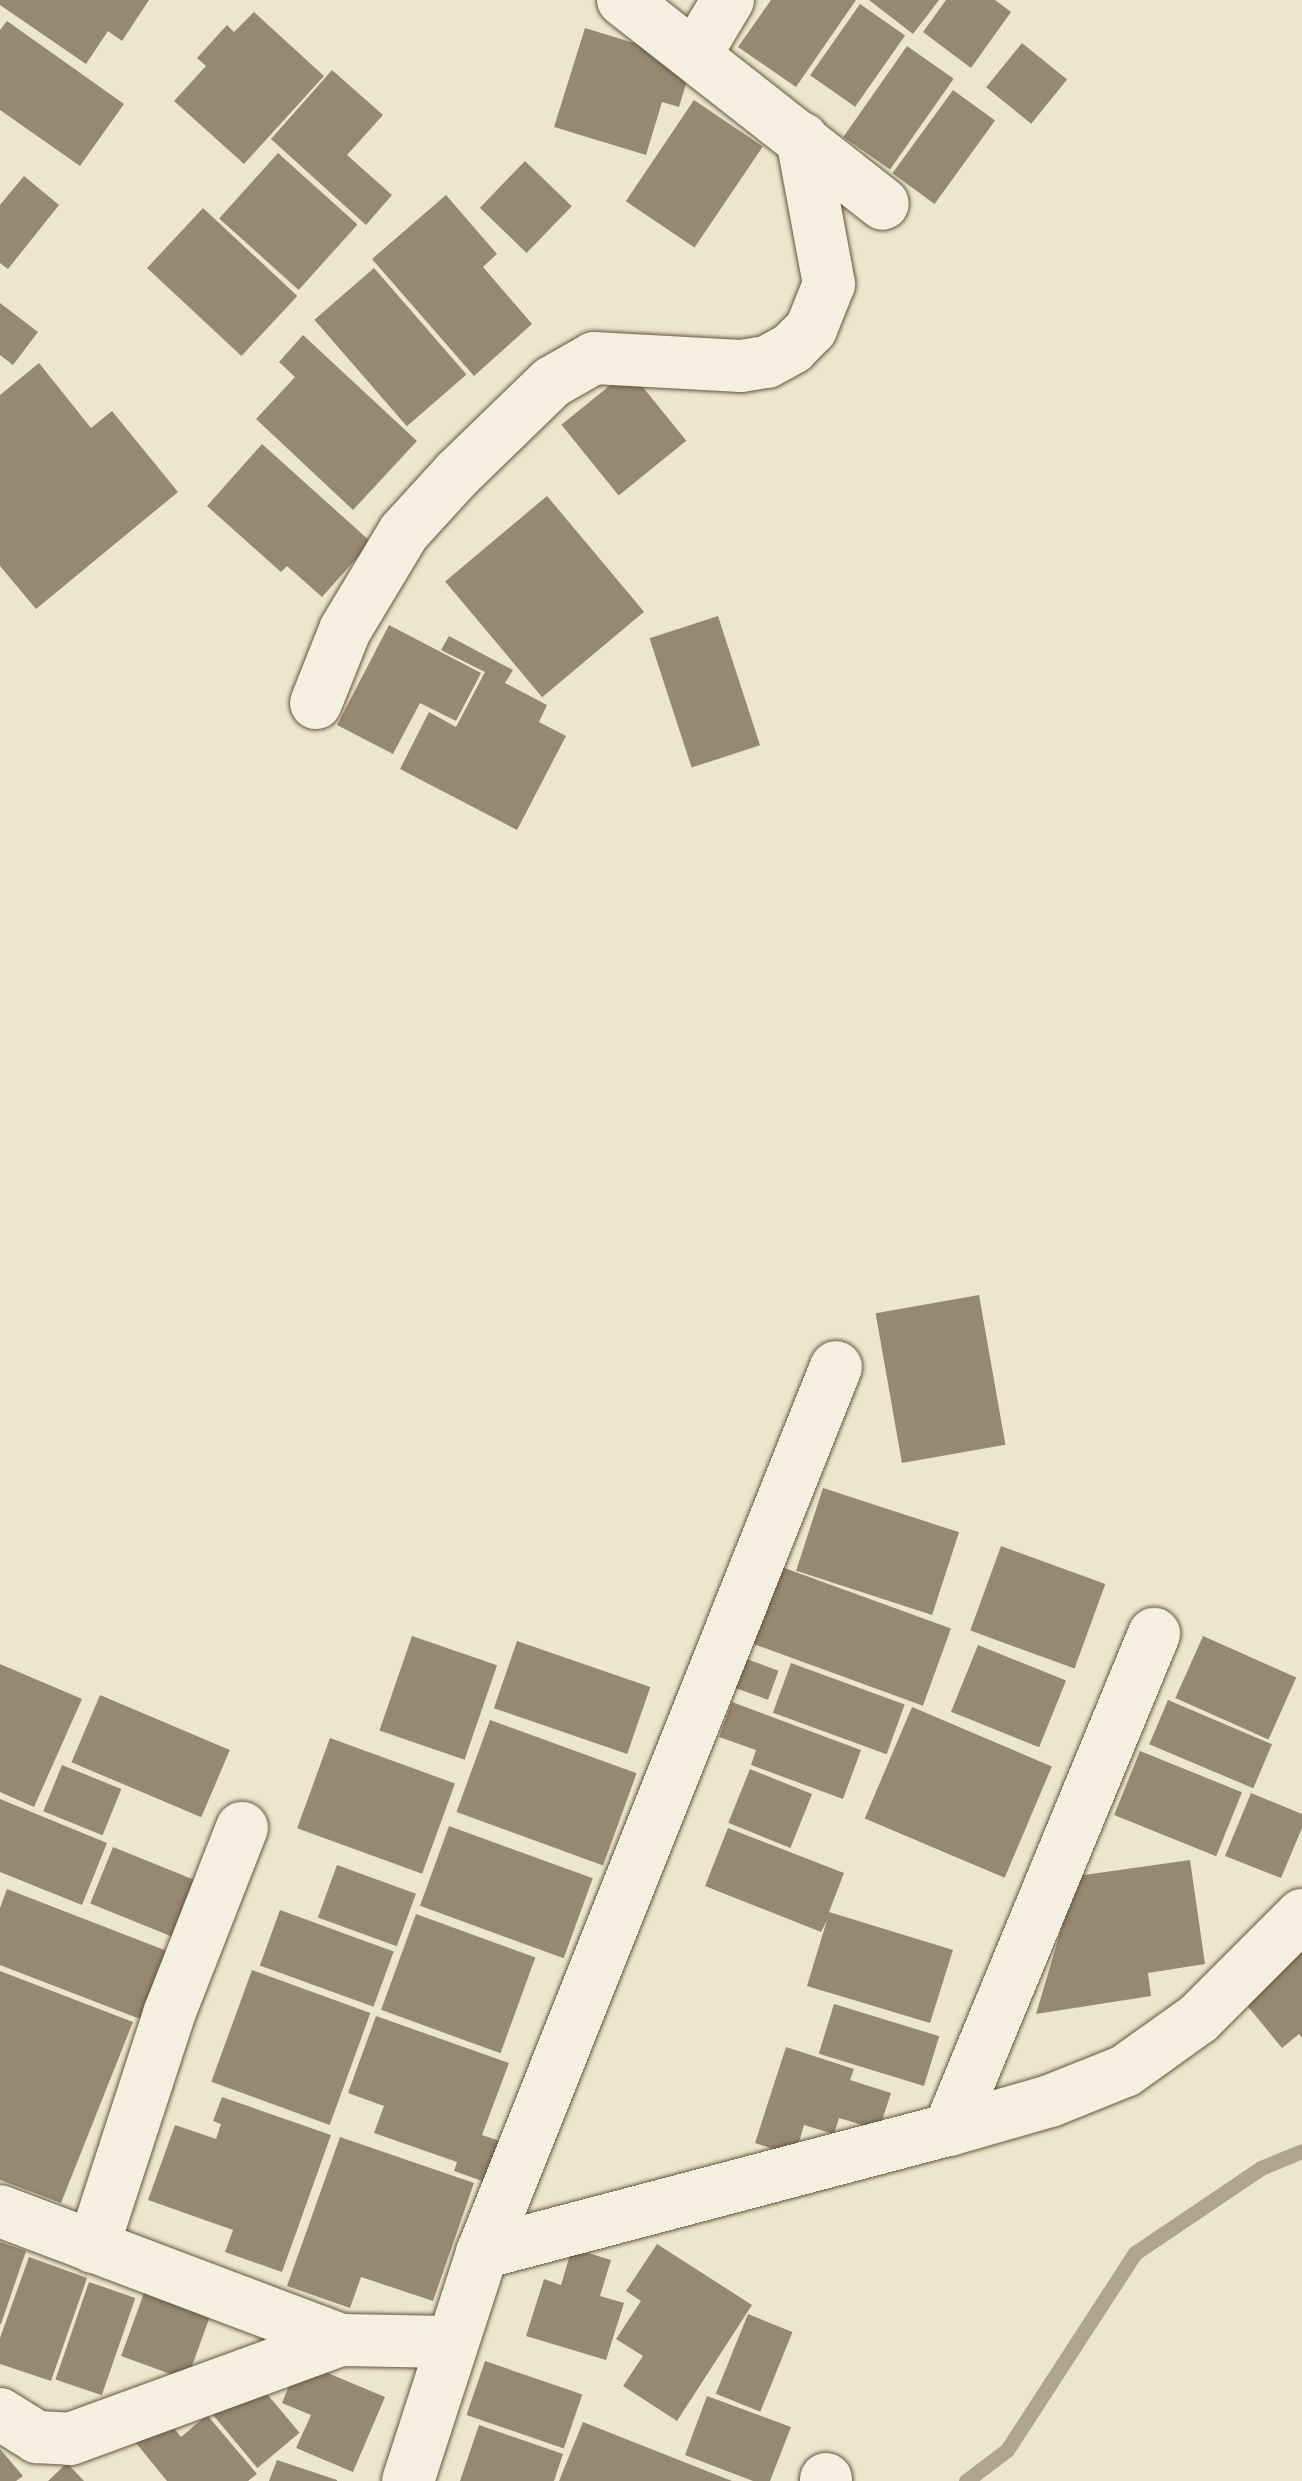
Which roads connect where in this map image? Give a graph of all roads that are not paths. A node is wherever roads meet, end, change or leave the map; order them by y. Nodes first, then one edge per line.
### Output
1 (623, 0) edge
2 (728, 0) edge
3 (695, 54) junction
4 (802, 138) junction
5 (883, 204) dead end
6 (316, 703) dead end
7 (836, 1367) dead end
8 (1154, 1634) dead end
9 (242, 1828) dead end
10 (1302, 1915) edge
11 (949, 2130) junction
12 (0, 2211) edge
13 (93, 2247) junction
14 (482, 2252) junction
15 (341, 2340) junction
16 (452, 2342) junction
17 (0, 2414) edge
18 (408, 2481) edge

1 - 3 street
2 - 3 street
3 - 4 street
4 - 5 street
4 - 6 street
7 - 14 street
8 - 11 street
9 - 13 street
10 - 11 street
11 - 14 street
12 - 13 street
13 - 15 street
14 - 16 street
15 - 16 street
15 - 17 street
16 - 18 street

